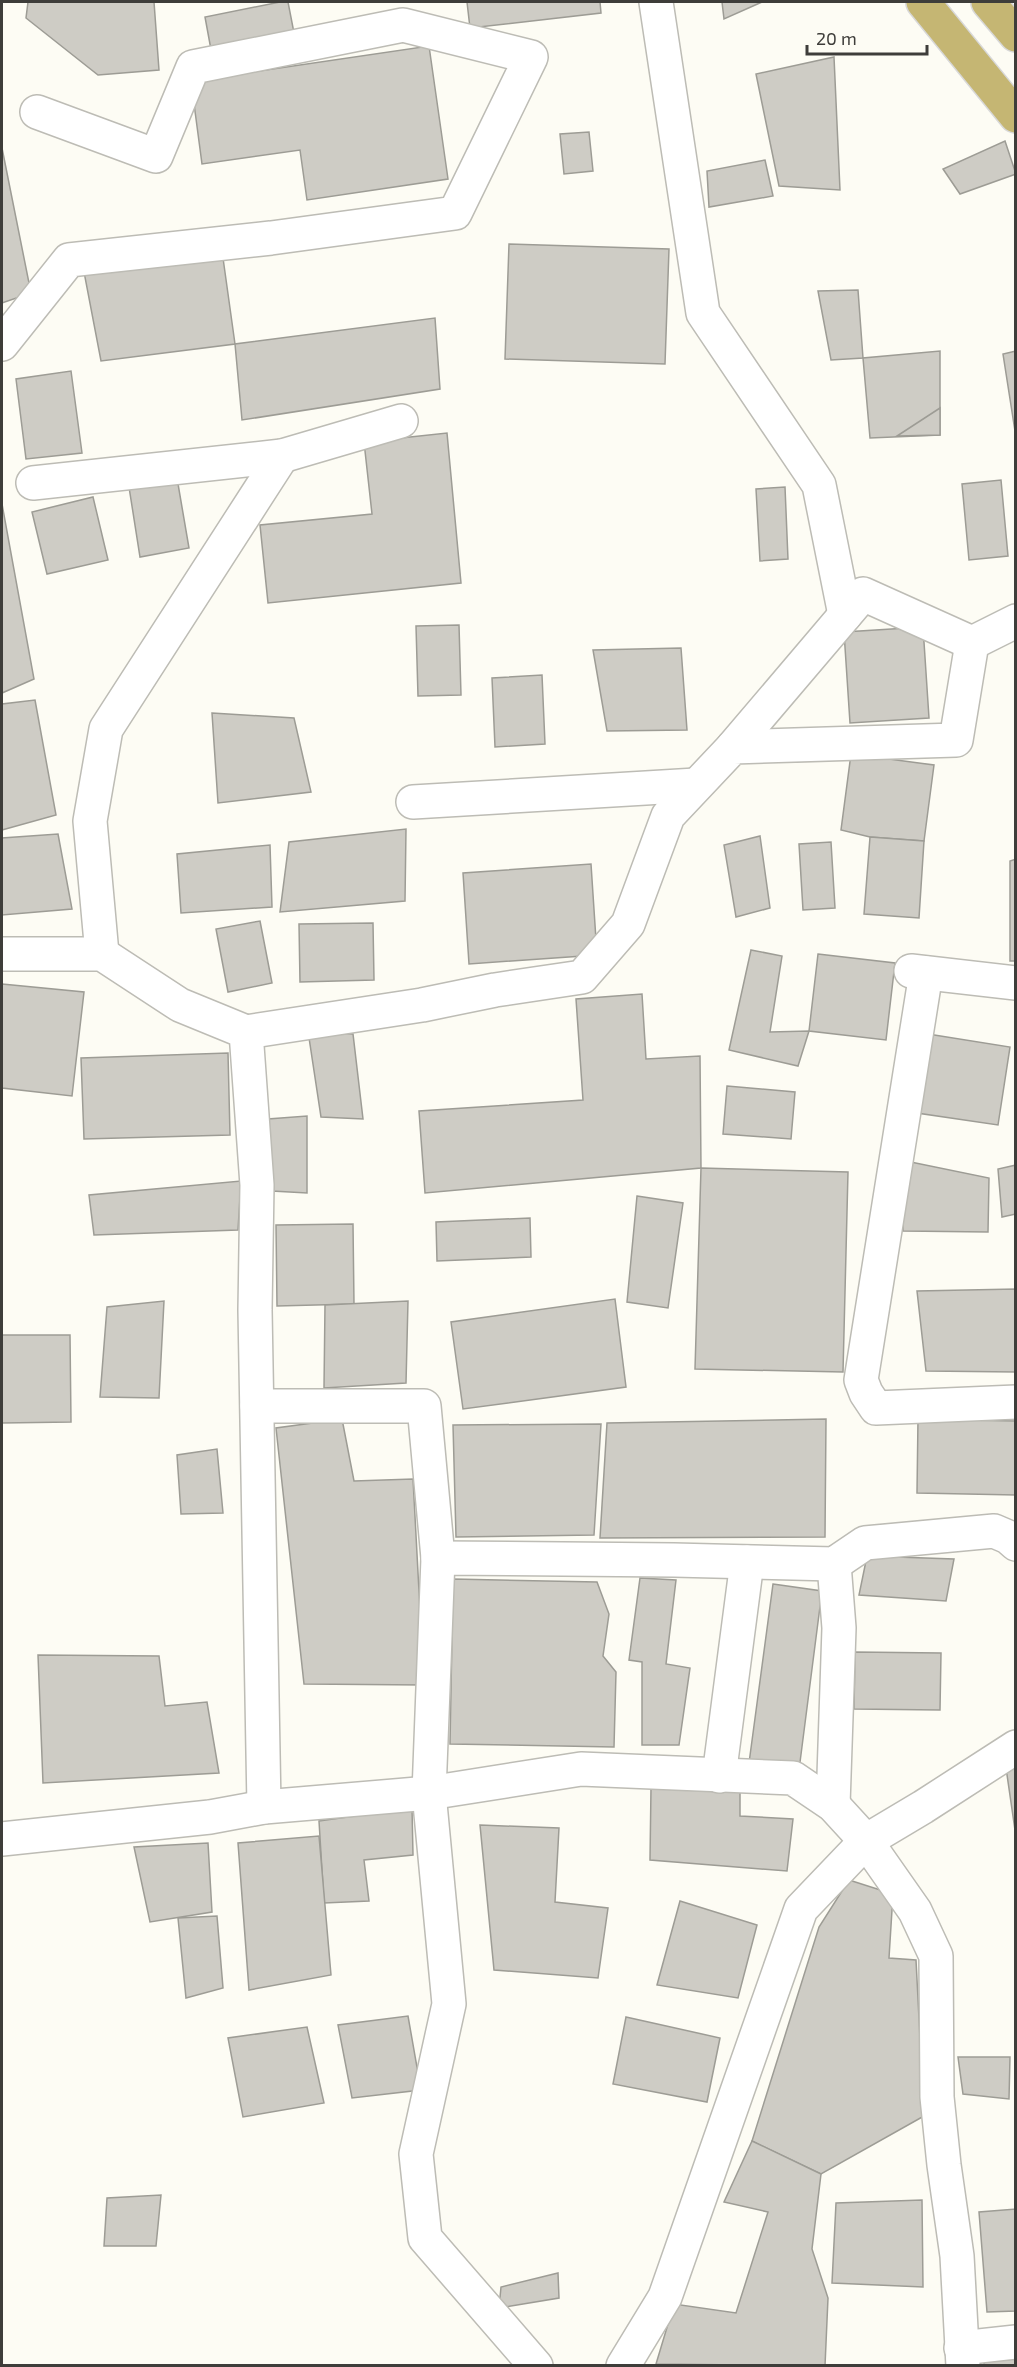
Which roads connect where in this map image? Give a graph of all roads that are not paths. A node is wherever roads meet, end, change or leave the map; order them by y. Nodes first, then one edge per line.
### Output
1 (656, 2) edge
2 (923, 2) edge
3 (988, 2) edge
4 (1016, 35) edge
5 (37, 112) dead end
6 (1016, 116) edge
7 (2, 344) edge
8 (401, 421) dead end
9 (282, 456) junction
10 (33, 483) dead end
11 (845, 615) junction
12 (1016, 621) edge
13 (972, 643) junction
14 (733, 747) junction
15 (696, 785) junction
16 (413, 802) dead end
17 (2, 954) edge
18 (102, 954) junction
19 (1016, 983) edge
20 (246, 1032) junction
21 (1016, 1402) edge
22 (257, 1406) junction
23 (1016, 1544) edge
24 (438, 1558) junction
25 (747, 1562) junction
26 (834, 1564) junction
27 (1016, 1747) edge
28 (719, 1776) junction
29 (429, 1793) junction
30 (833, 1805) junction
31 (264, 1807) junction
32 (2, 1839) edge
33 (866, 1841) junction
34 (1016, 2343) edge
35 (962, 2357) edge
36 (536, 2366) edge
37 (623, 2366) edge

1 - 11 street
2 - 6 main road
3 - 4 main road
5 - 7 street
8 - 9 street
9 - 10 street
9 - 18 street
11 - 13 street
11 - 14 street
12 - 13 street
13 - 14 street
14 - 15 street
15 - 16 street
15 - 20 street
17 - 18 street
18 - 20 street
19 - 21 street
20 - 22 street
22 - 24 street
22 - 31 street
23 - 26 street
24 - 25 street
24 - 29 street
25 - 26 street
25 - 28 street
26 - 30 street
27 - 33 street
28 - 29 street
28 - 30 street
29 - 31 street
29 - 36 street
30 - 33 street
31 - 32 street
33 - 35 street
33 - 37 street
34 - 35 street

